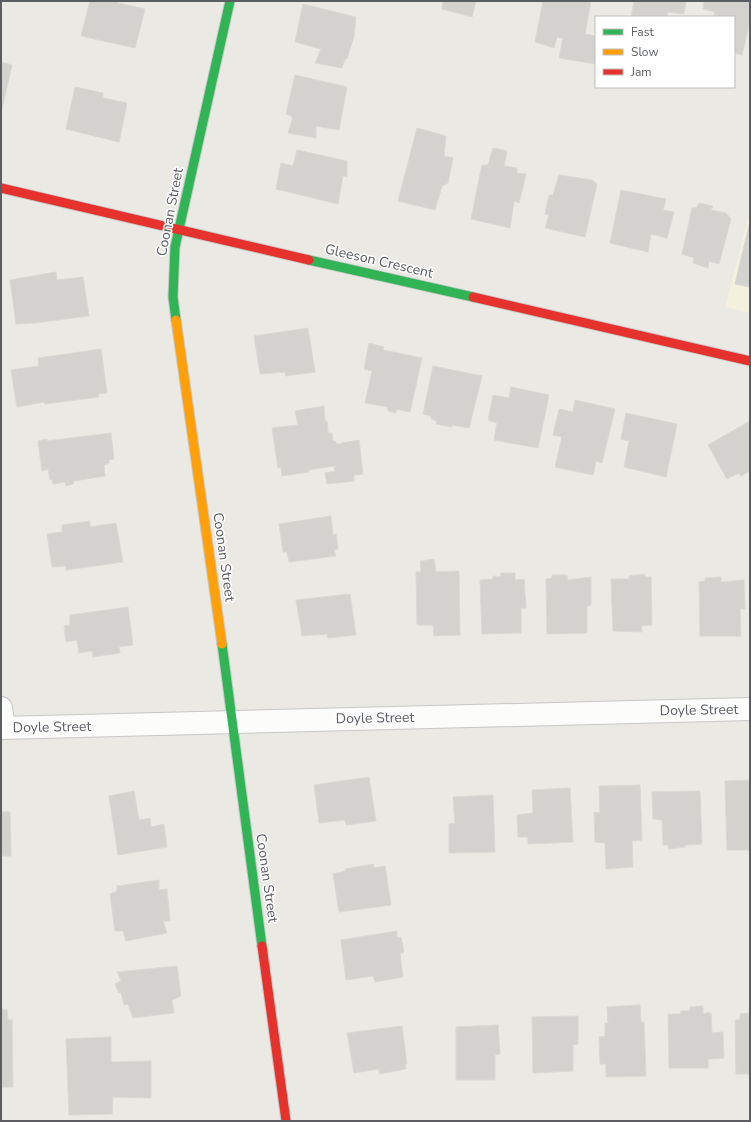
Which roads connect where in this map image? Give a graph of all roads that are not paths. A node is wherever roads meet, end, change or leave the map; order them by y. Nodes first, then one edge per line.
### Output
1 (230, 1) edge
2 (1, 188) edge
3 (179, 230) junction
4 (750, 361) edge
5 (750, 709) edge
6 (2, 721) edge
7 (232, 722) junction
8 (286, 1121) edge

1 - 3 street, Coonan Street
2 - 3 street, Gleeson Crescent
3 - 4 street, Gleeson Crescent
3 - 7 street, Coonan Street
5 - 7 street, Doyle Street
6 - 7 street, Doyle Street
7 - 8 street, Coonan Street

